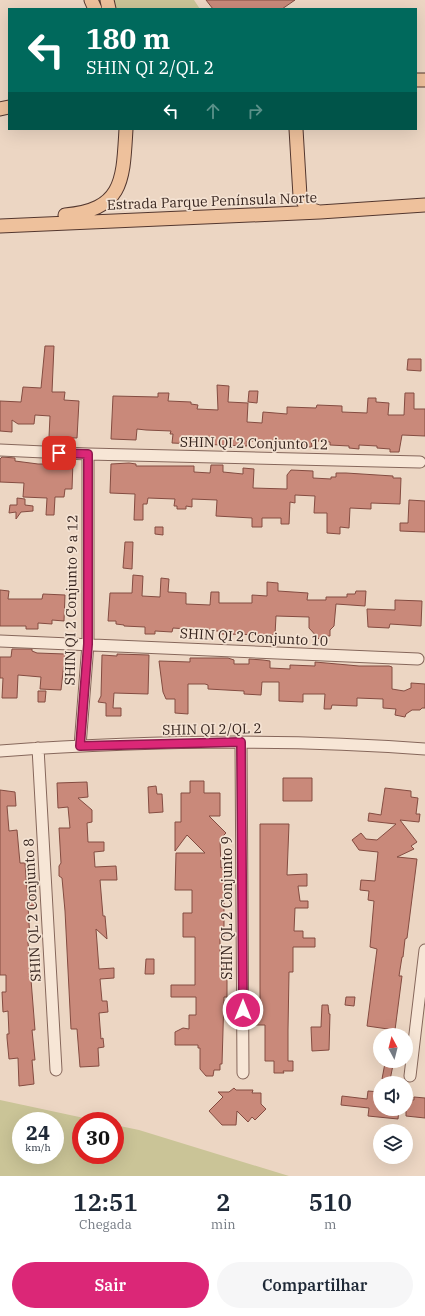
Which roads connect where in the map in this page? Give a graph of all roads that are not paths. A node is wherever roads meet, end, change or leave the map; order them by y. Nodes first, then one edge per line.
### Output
1 (126, 130) edge
2 (296, 130) edge
3 (425, 205) edge
4 (320, 212) junction
5 (4, 225) edge
6 (0, 450) edge
7 (88, 454) junction
8 (420, 462) dead end
9 (0, 641) edge
10 (88, 644) junction
11 (418, 659) dead end
12 (241, 742) junction
13 (80, 746) junction
14 (38, 748) junction
15 (425, 749) edge
16 (0, 751) edge
17 (425, 950) edge
18 (56, 1070) dead end
19 (243, 1073) dead end
20 (410, 1076) dead end

1 - 5 main road
2 - 4 main road
3 - 4 main road, Estrada Parque Península Norte
4 - 5 main road, Estrada Parque Península Norte
6 - 7 street, SHIN QI 2 Conjunto 12
7 - 8 street, SHIN QI 2 Conjunto 12
7 - 10 street, SHIN QI 2 Conjunto 9 a 12
9 - 10 street, SHIN QI 2 Conjunto 10
10 - 11 street, SHIN QI 2 Conjunto 10
10 - 13 street, SHIN QI 2 Conjunto 9 a 12
12 - 13 street, SHIN QI 2/QL 2
12 - 15 street, SHIN QI 2/QL 2
12 - 19 street, SHIN QL 2 Conjunto 9
13 - 14 street, SHIN QI 2/QL 2
14 - 16 street, SHIN QI 2/QL 2
14 - 18 street, SHIN QL 2 Conjunto 8
17 - 20 street

